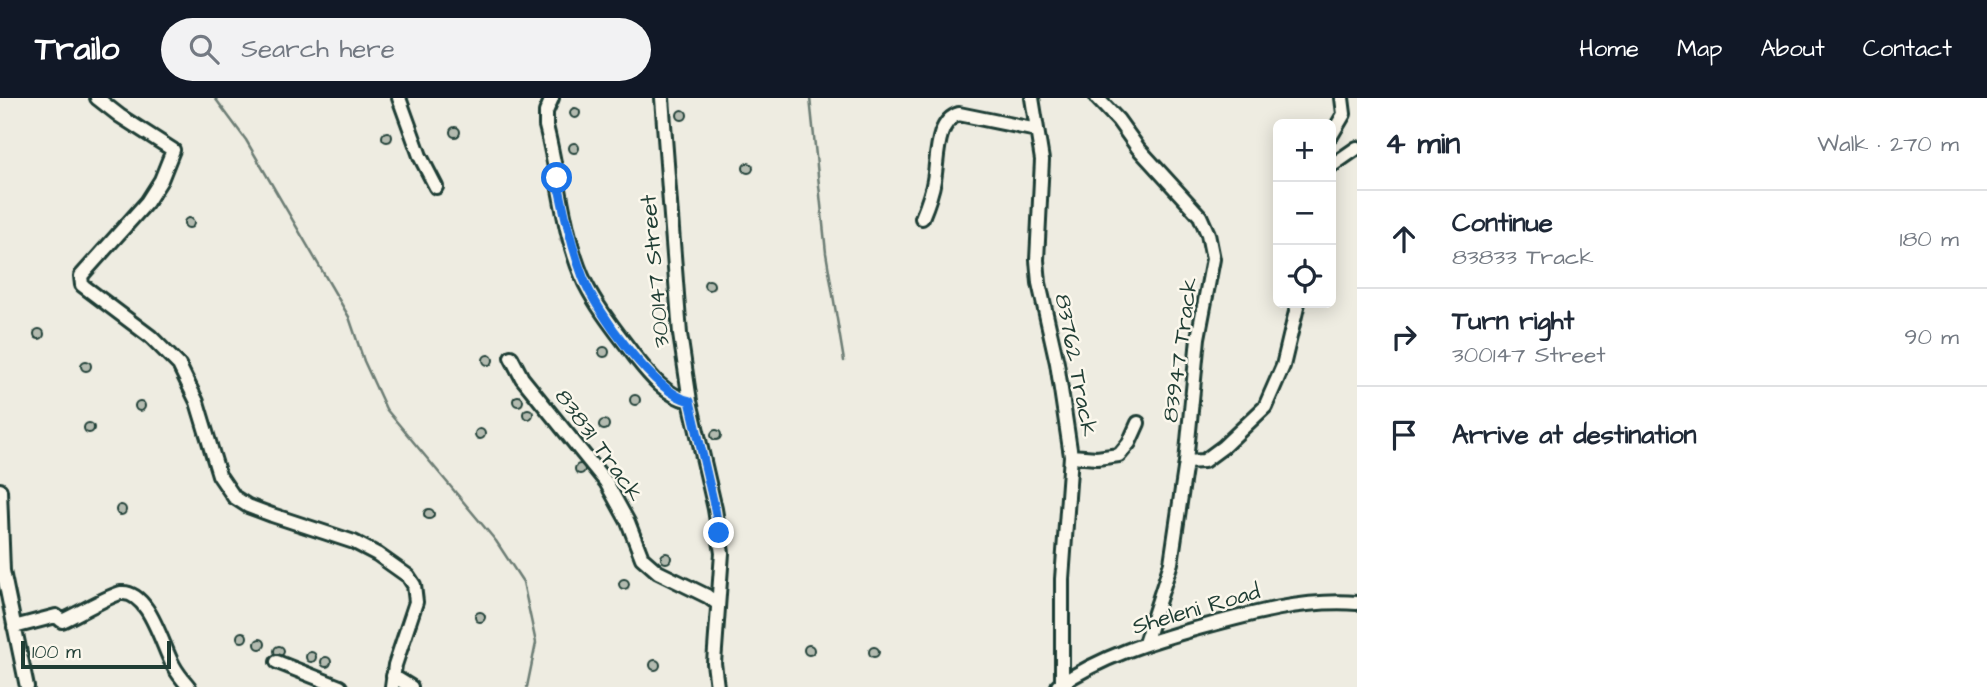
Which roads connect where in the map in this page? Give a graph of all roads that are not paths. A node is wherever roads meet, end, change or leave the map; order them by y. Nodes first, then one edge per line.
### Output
1 (97, 98) edge
2 (399, 98) edge
3 (552, 98) edge
4 (662, 98) edge
5 (1032, 98) edge
6 (1097, 98) edge
7 (1342, 98) edge
8 (1336, 128) edge
9 (1037, 130) junction
10 (1357, 148) edge
11 (1336, 163) edge
12 (436, 187) dead end
13 (922, 218) dead end
14 (1297, 308) edge
15 (510, 357) dead end
16 (690, 401) junction
17 (1138, 423) dead end
18 (1071, 456) junction
19 (1186, 462) junction
20 (0, 489) edge
21 (0, 543) edge
22 (1357, 603) edge
23 (718, 604) junction
24 (14, 627) junction
25 (1145, 643) junction
26 (277, 662) dead end
27 (393, 682) edge
28 (1059, 685) edge
29 (27, 687) edge
30 (189, 687) edge
31 (341, 687) edge
32 (411, 687) edge
33 (717, 687) edge

1 - 27 street
2 - 12 street
3 - 16 street
4 - 16 street, 300147 Street
5 - 9 street, 83762 Track
6 - 19 street, 83947 Track
7 - 8 street
9 - 13 street
9 - 18 street, 83762 Track
10 - 11 street
14 - 19 street
15 - 23 street, 83831 Track
16 - 23 street, 300147 Street
17 - 18 street
18 - 28 street, 83762 Track
19 - 25 street, 83947 Track
20 - 21 street
21 - 24 street
22 - 25 street, Sheleni Road
23 - 33 street, 300147 Street
24 - 29 street
24 - 30 street
25 - 28 street, Sheleni Road
26 - 31 street
27 - 32 street

